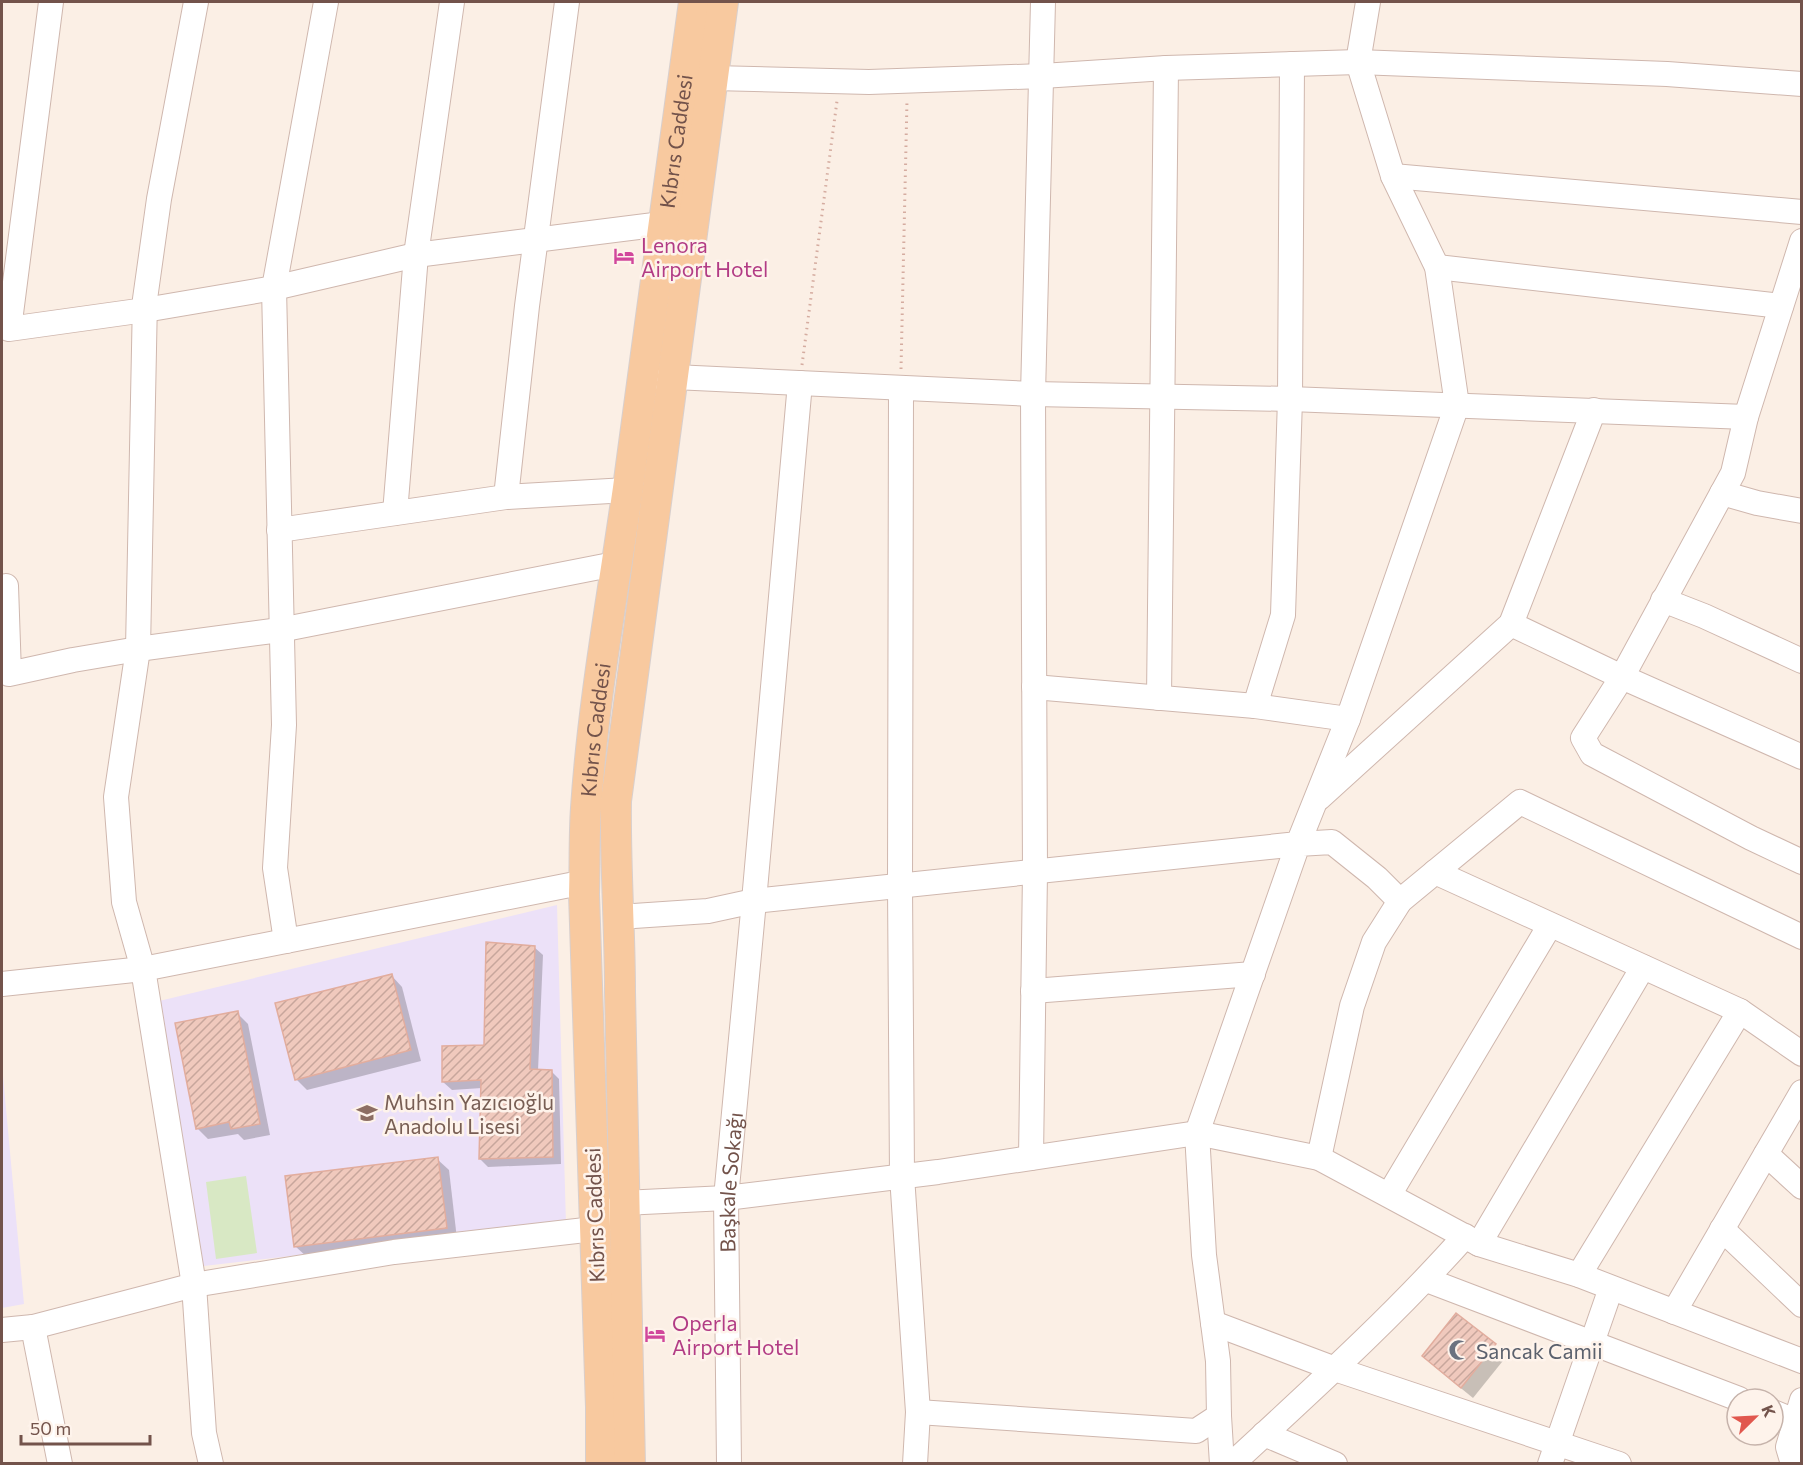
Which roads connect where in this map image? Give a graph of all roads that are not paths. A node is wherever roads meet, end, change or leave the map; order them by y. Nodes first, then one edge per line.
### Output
1 (51, 2) edge
2 (196, 2) edge
3 (327, 2) edge
4 (452, 2) edge
5 (567, 2) edge
6 (694, 2) edge
7 (723, 2) edge
8 (1043, 2) edge
9 (1368, 2) edge
10 (1358, 62) junction
11 (1292, 64) junction
12 (1166, 68) junction
13 (1042, 76) junction
14 (713, 78) junction
15 (1802, 84) edge
16 (1393, 176) junction
17 (1802, 212) edge
18 (662, 224) junction
19 (536, 241) junction
20 (1802, 241) edge
21 (416, 255) junction
22 (1437, 267) junction
23 (274, 288) junction
24 (1781, 306) junction
25 (145, 310) junction
26 (674, 377) junction
27 (642, 381) junction
28 (800, 383) junction
29 (901, 388) junction
30 (1033, 394) junction
31 (1163, 396) junction
32 (1290, 399) junction
33 (1457, 405) junction
34 (1594, 410) junction
35 (1746, 417) junction
36 (627, 490) junction
37 (1722, 493) junction
38 (506, 497) junction
39 (1802, 511) edge
40 (395, 513) junction
41 (279, 530) junction
42 (615, 564) junction
43 (6, 586) dead end
44 (1663, 600) junction
45 (1511, 624) junction
46 (280, 630) junction
47 (138, 649) junction
48 (1802, 661) edge
49 (1622, 677) junction
50 (1034, 687) junction
51 (1159, 698) junction
52 (1255, 706) junction
53 (1348, 719) junction
54 (1802, 757) edge
55 (1315, 802) junction
56 (1298, 844) junction
57 (1802, 862) edge
58 (1035, 872) junction
59 (1435, 872) junction
60 (585, 882) junction
61 (900, 886) junction
62 (754, 901) junction
63 (1400, 901) junction
64 (619, 917) junction
65 (1550, 925) junction
66 (1802, 937) edge
67 (286, 941) junction
68 (1643, 967) junction
69 (143, 969) junction
70 (1253, 974) junction
71 (2, 984) edge
72 (1033, 991) junction
73 (1740, 1011) junction
74 (1802, 1054) edge
75 (1802, 1092) edge
76 (1197, 1133) junction
77 (1766, 1154) junction
78 (1031, 1158) junction
79 (1319, 1158) junction
80 (902, 1176) junction
81 (1802, 1187) edge
82 (1389, 1195) junction
83 (726, 1198) junction
84 (623, 1203) junction
85 (594, 1229) junction
86 (1722, 1229) junction
87 (1472, 1240) junction
88 (1579, 1275) junction
89 (1426, 1280) junction
90 (194, 1285) junction
91 (1611, 1288) junction
92 (1802, 1305) edge
93 (1674, 1312) junction
94 (1213, 1323) junction
95 (33, 1327) junction
96 (2, 1330) edge
97 (1592, 1343) junction
98 (1802, 1361) edge
99 (1335, 1369) junction
100 (1725, 1394) edge
101 (1790, 1411) edge
102 (918, 1412) junction
103 (1219, 1416) junction
104 (1264, 1434) junction
105 (1554, 1453) edge
106 (60, 1464) edge
107 (211, 1464) edge
108 (601, 1464) edge
109 (630, 1464) edge
110 (729, 1464) edge
111 (915, 1464) edge
112 (1222, 1464) edge
113 (1232, 1464) edge
114 (1335, 1464) edge
115 (1619, 1464) edge
116 (1793, 1464) edge

1 - 25 street
2 - 25 street
3 - 23 street
4 - 21 street
5 - 19 street
6 - 18 main road, Kıbrıs Caddesi
7 - 14 main road
8 - 13 street
9 - 10 street
10 - 11 street
10 - 15 street
10 - 16 street
11 - 12 street
11 - 32 street
12 - 13 street
12 - 31 street
13 - 14 street
13 - 30 street
14 - 26 main road
16 - 17 street
16 - 22 street
18 - 19 street
18 - 27 main road, Kıbrıs Caddesi
19 - 21 street
19 - 38 street
20 - 24 street
21 - 23 street
21 - 40 street
22 - 24 street
22 - 33 street
23 - 25 street
23 - 41 street
24 - 35 street
25 - 47 street
26 - 27 street
26 - 28 street
26 - 64 main road
27 - 36 main road, Kıbrıs Caddesi
28 - 29 street
28 - 62 street, Başkale Sokağı
29 - 30 street
29 - 61 street
30 - 31 street
30 - 50 street
31 - 32 street
31 - 51 street
32 - 33 street
32 - 52 street
33 - 34 street
33 - 53 street
34 - 35 street
34 - 45 street
35 - 37 street
36 - 38 street
36 - 42 main road, Kıbrıs Caddesi
37 - 39 street
37 - 44 street
38 - 40 street
40 - 41 street
41 - 46 street
42 - 46 street
42 - 60 main road, Kıbrıs Caddesi
43 - 47 street
44 - 48 street
44 - 49 street
45 - 49 street
45 - 55 street
46 - 47 street
46 - 67 street
47 - 69 street
49 - 54 street
49 - 57 street
50 - 51 street
50 - 58 street
51 - 52 street
52 - 53 street
53 - 55 street
55 - 56 street
56 - 58 street
56 - 63 street
56 - 70 street
58 - 61 street
58 - 72 street
59 - 63 street
59 - 65 street
59 - 66 street
60 - 67 street
60 - 85 main road, Kıbrıs Caddesi
61 - 62 street
61 - 80 street
62 - 64 street
62 - 83 street, Başkale Sokağı
63 - 79 street
64 - 84 main road
65 - 68 street
65 - 82 street
67 - 69 street
68 - 73 street
68 - 87 street
69 - 71 street
69 - 90 street
70 - 72 street
70 - 76 street
72 - 78 street
73 - 74 street
73 - 88 street
75 - 77 street
76 - 78 street
76 - 79 street
76 - 94 street
77 - 81 street
77 - 86 street
78 - 80 street
79 - 82 street
80 - 83 street
80 - 102 street
82 - 87 street
83 - 84 street
83 - 110 street, Başkale Sokağı
84 - 85 street
84 - 109 main road
85 - 90 street
85 - 108 main road, Kıbrıs Caddesi
86 - 92 street
86 - 93 street
87 - 88 street
87 - 89 street
88 - 91 street
89 - 97 street
89 - 99 street
90 - 95 street
90 - 107 street
91 - 93 street
91 - 97 street
93 - 98 street
94 - 99 street
94 - 103 street
95 - 96 street
95 - 106 street
97 - 100 street
97 - 105 street
99 - 104 street
99 - 105 street
101 - 116 street
102 - 103 street
102 - 111 street
103 - 112 street
104 - 113 street
104 - 114 street
105 - 115 street

